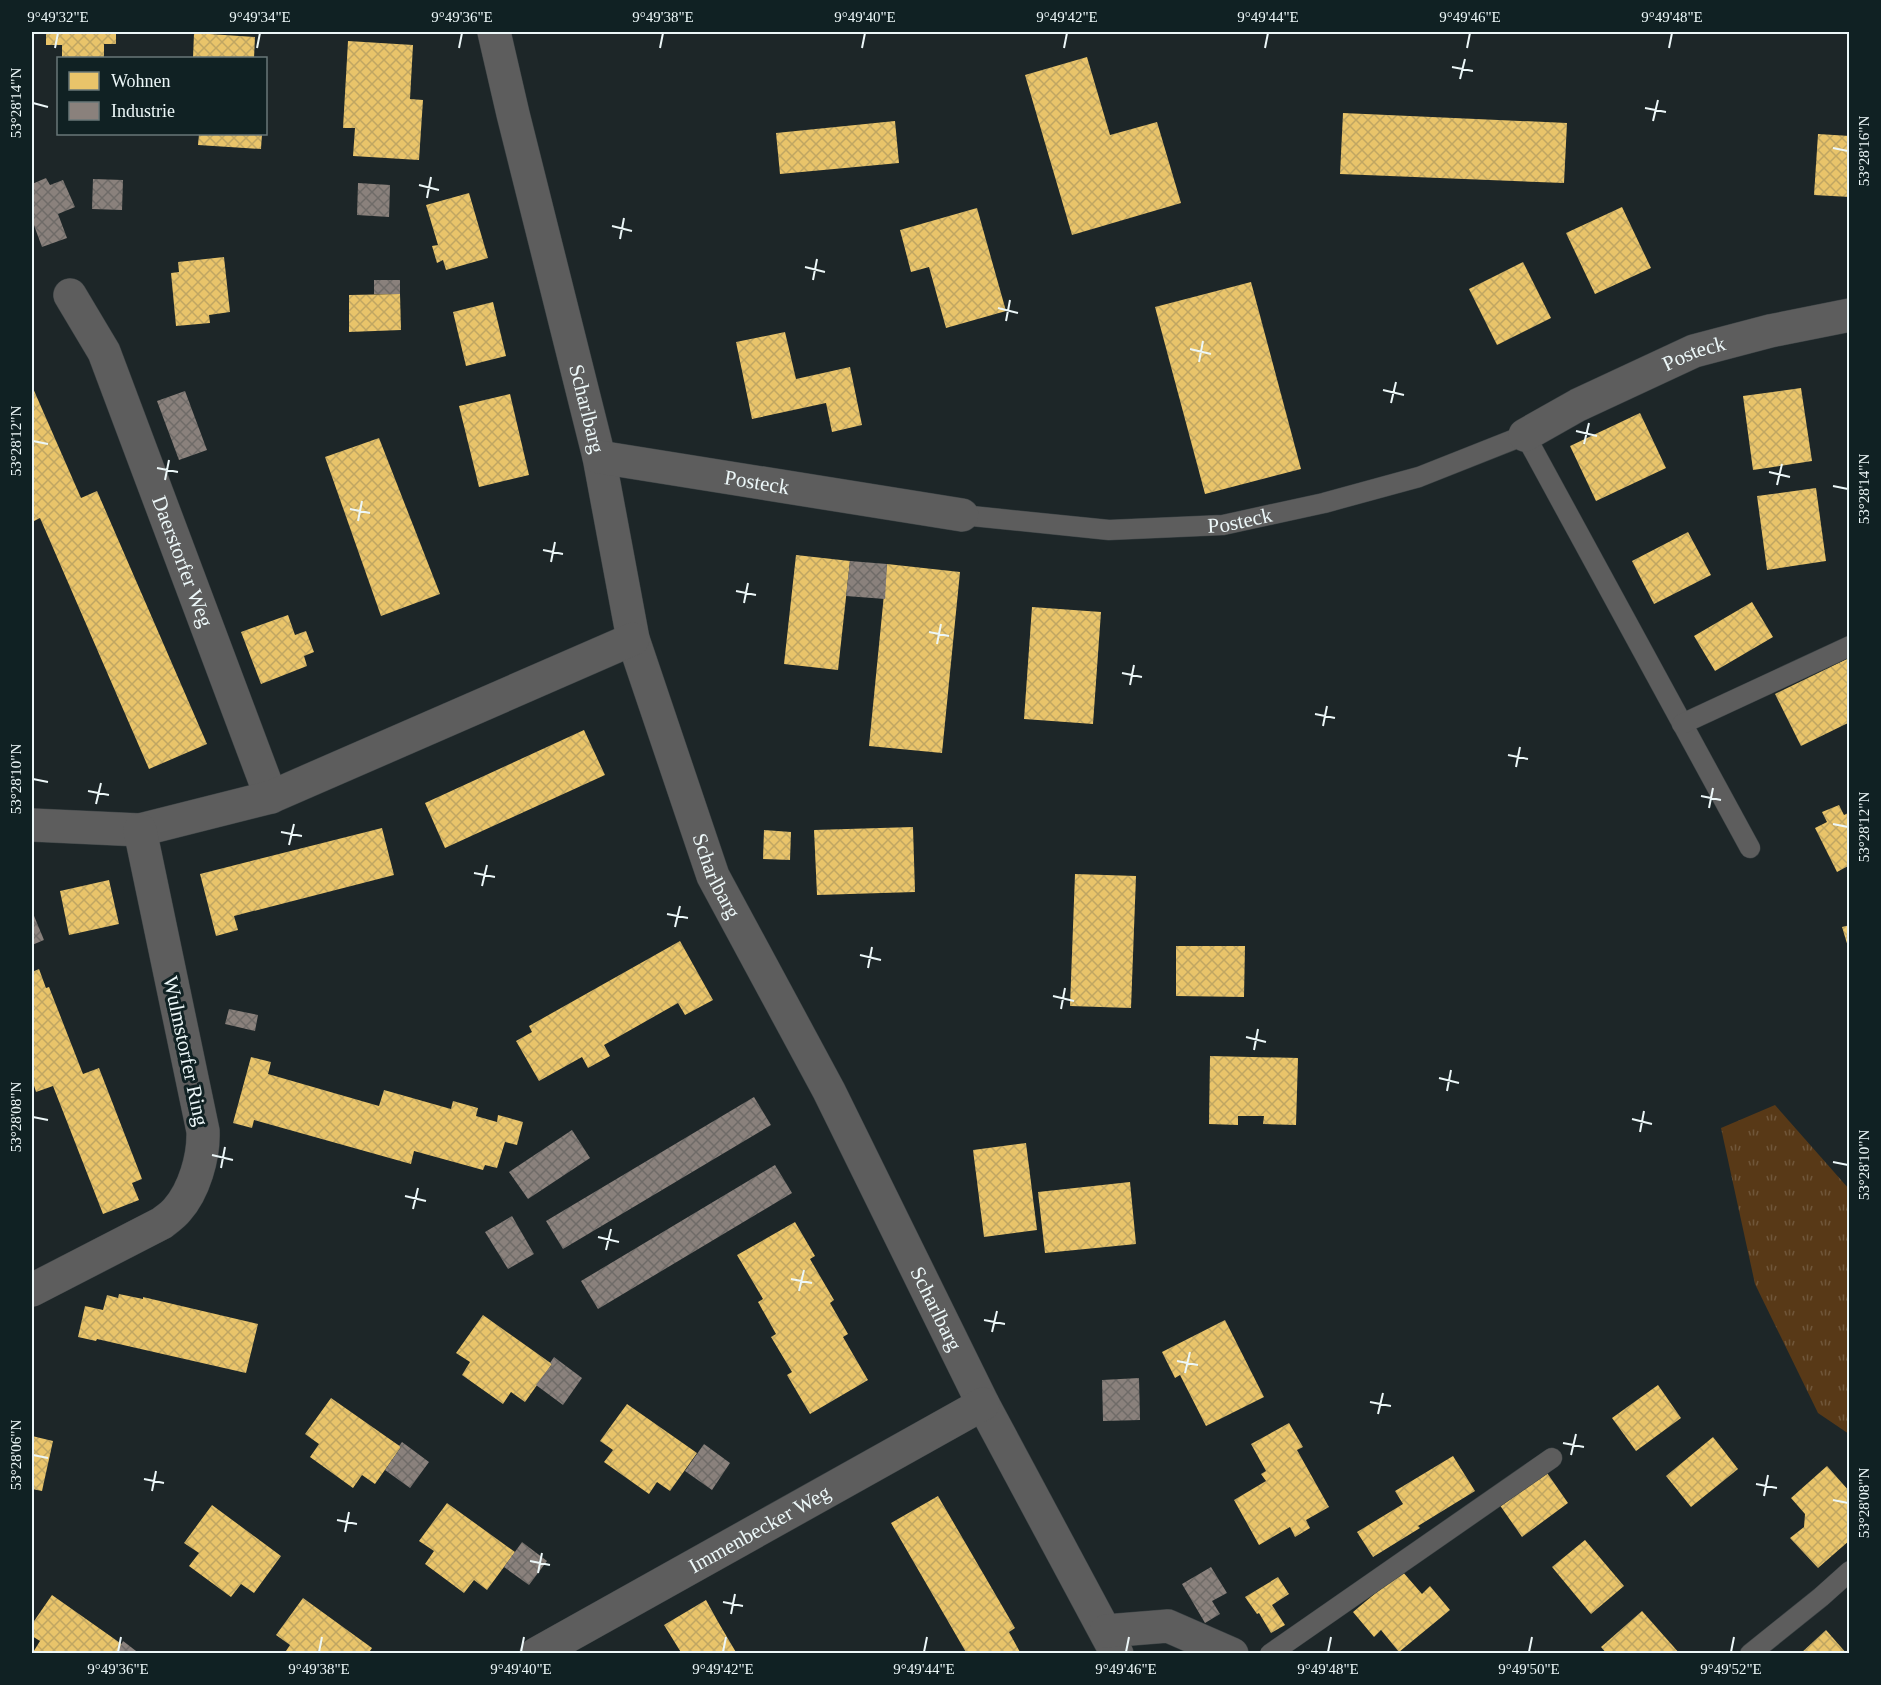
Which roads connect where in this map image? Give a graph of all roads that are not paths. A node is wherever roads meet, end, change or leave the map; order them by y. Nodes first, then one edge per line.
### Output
1 (494, 32) edge
2 (70, 295) dead end
3 (1850, 315) edge
4 (1525, 435) junction
5 (600, 457) junction
6 (962, 515) joint
7 (633, 639) junction
8 (1850, 646) edge
9 (1682, 724) junction
10 (271, 797) junction
11 (32, 825) edge
12 (140, 830) junction
13 (1750, 848) dead end
14 (32, 1290) edge
15 (983, 1404) junction
16 (1552, 1458) dead end
17 (1850, 1570) edge
18 (1112, 1642) edge
19 (536, 1653) edge
20 (1232, 1653) edge
21 (1270, 1653) edge
22 (1750, 1653) edge

1 - 5 street, Scharlbarg
2 - 10 street, Daerstorfer Weg
3 - 4 street, Posteck
4 - 6 lane, Posteck
4 - 9 lane
5 - 6 street, Posteck
5 - 7 street, Scharlbarg
7 - 10 street
7 - 15 street, Scharlbarg
8 - 9 lane
9 - 13 lane
10 - 12 street
11 - 12 street
12 - 14 street, Wulmstorfer Ring
15 - 18 street, Scharlbarg
15 - 19 street, Immenbecker Weg
16 - 21 lane
17 - 22 lane
18 - 20 street

